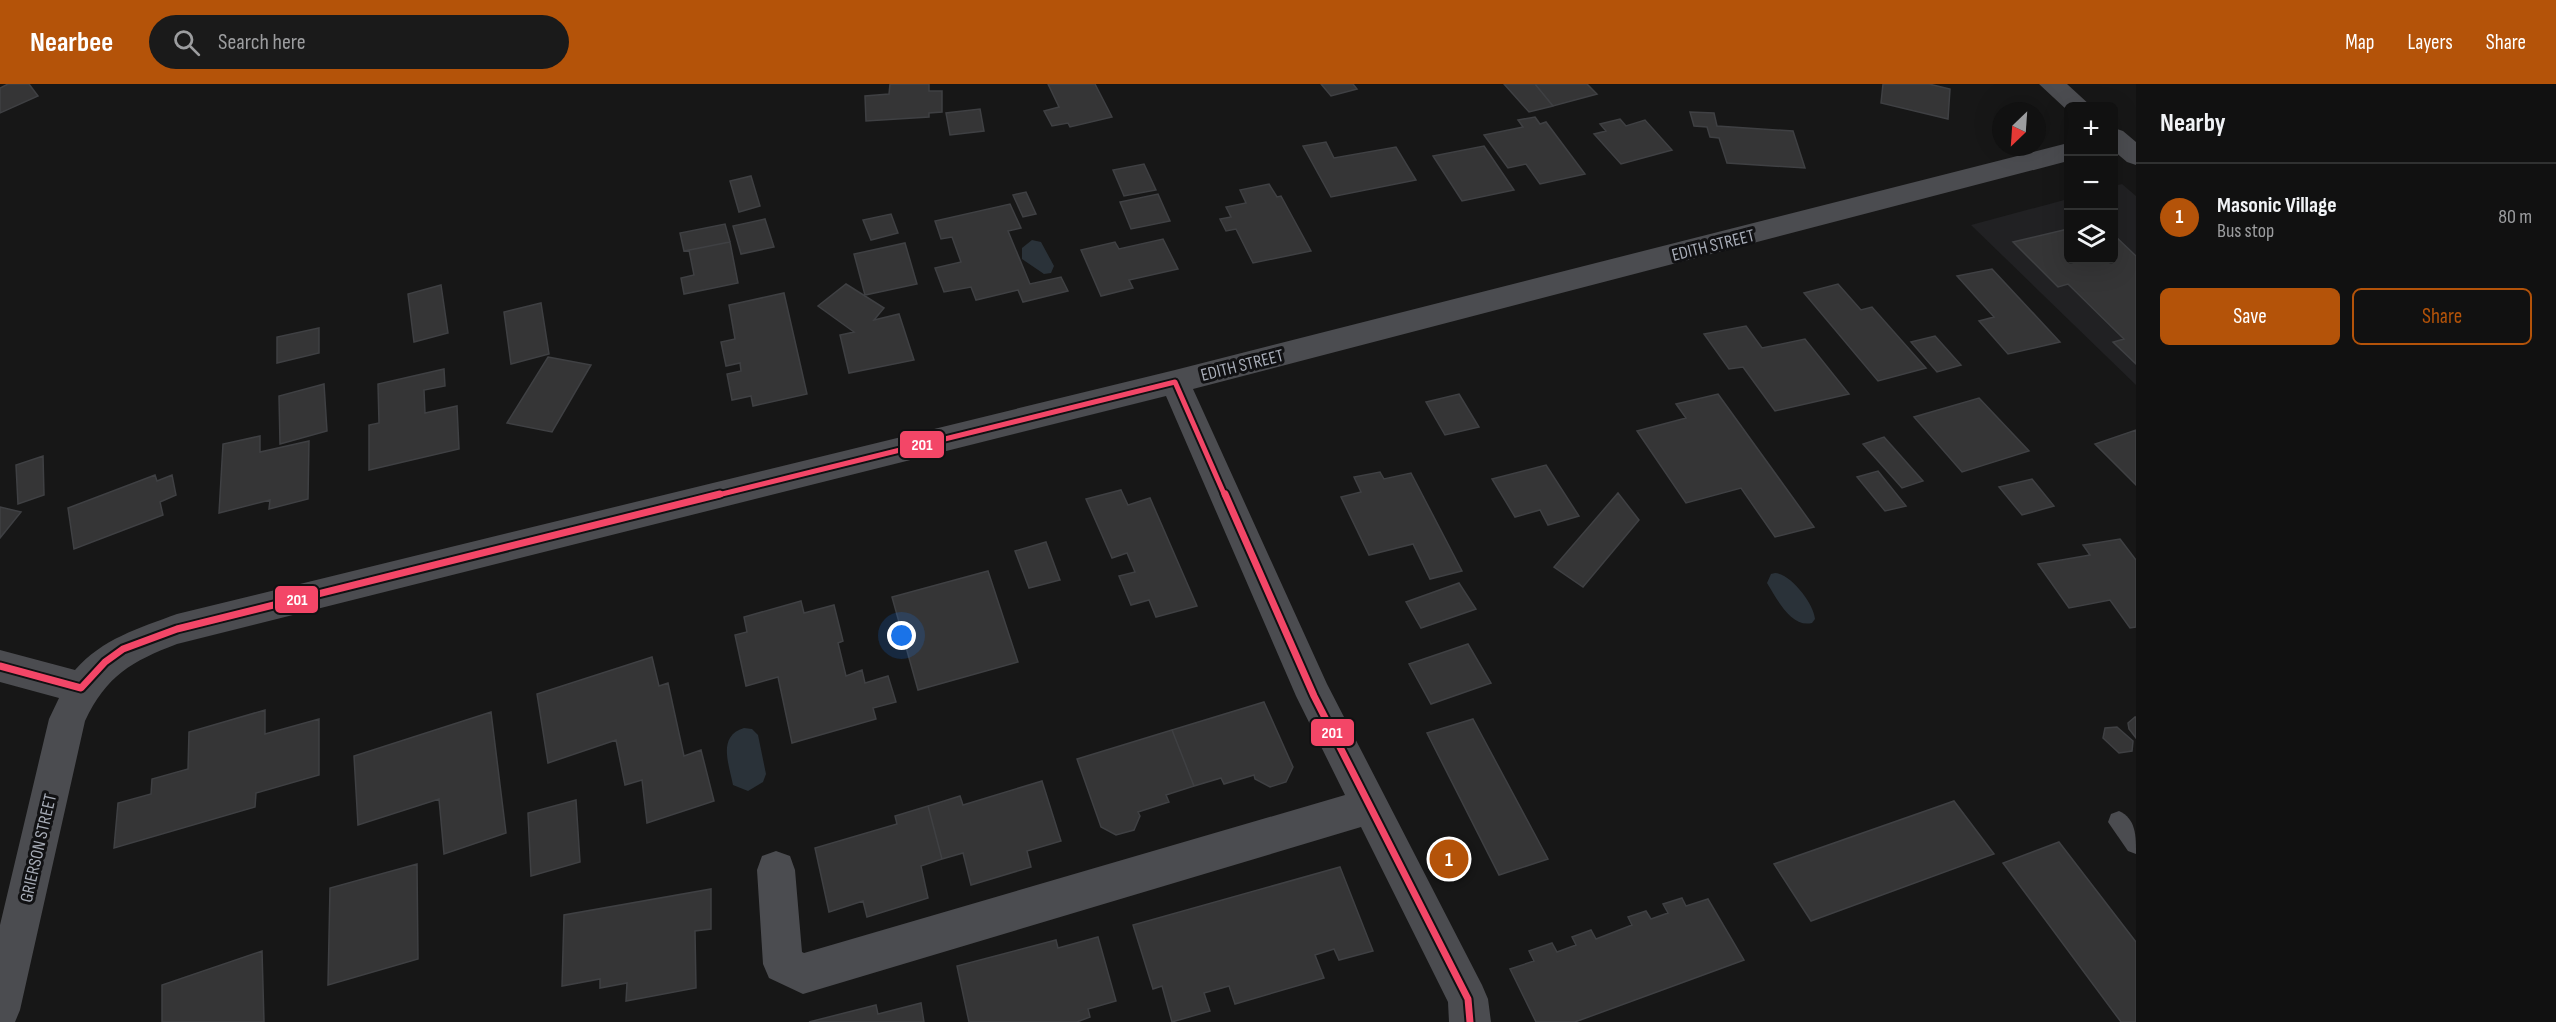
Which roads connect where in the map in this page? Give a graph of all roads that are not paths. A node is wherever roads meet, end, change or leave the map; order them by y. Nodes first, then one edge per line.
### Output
1 (2052, 84) edge
2 (2073, 102) edge
3 (2064, 153) edge
4 (1175, 382) junction
5 (0, 666) edge
6 (81, 688) junction
7 (1369, 806) junction
8 (2119, 822) dead end
9 (2136, 843) edge
10 (776, 870) dead end
11 (0, 1010) edge
12 (1470, 1022) edge

1 - 2 street
3 - 4 street, EDITH STREET
4 - 6 street, EDITH STREET
4 - 7 street
5 - 6 street
6 - 11 street, GRIERSON STREET
7 - 10 street
7 - 12 street
8 - 9 lane

